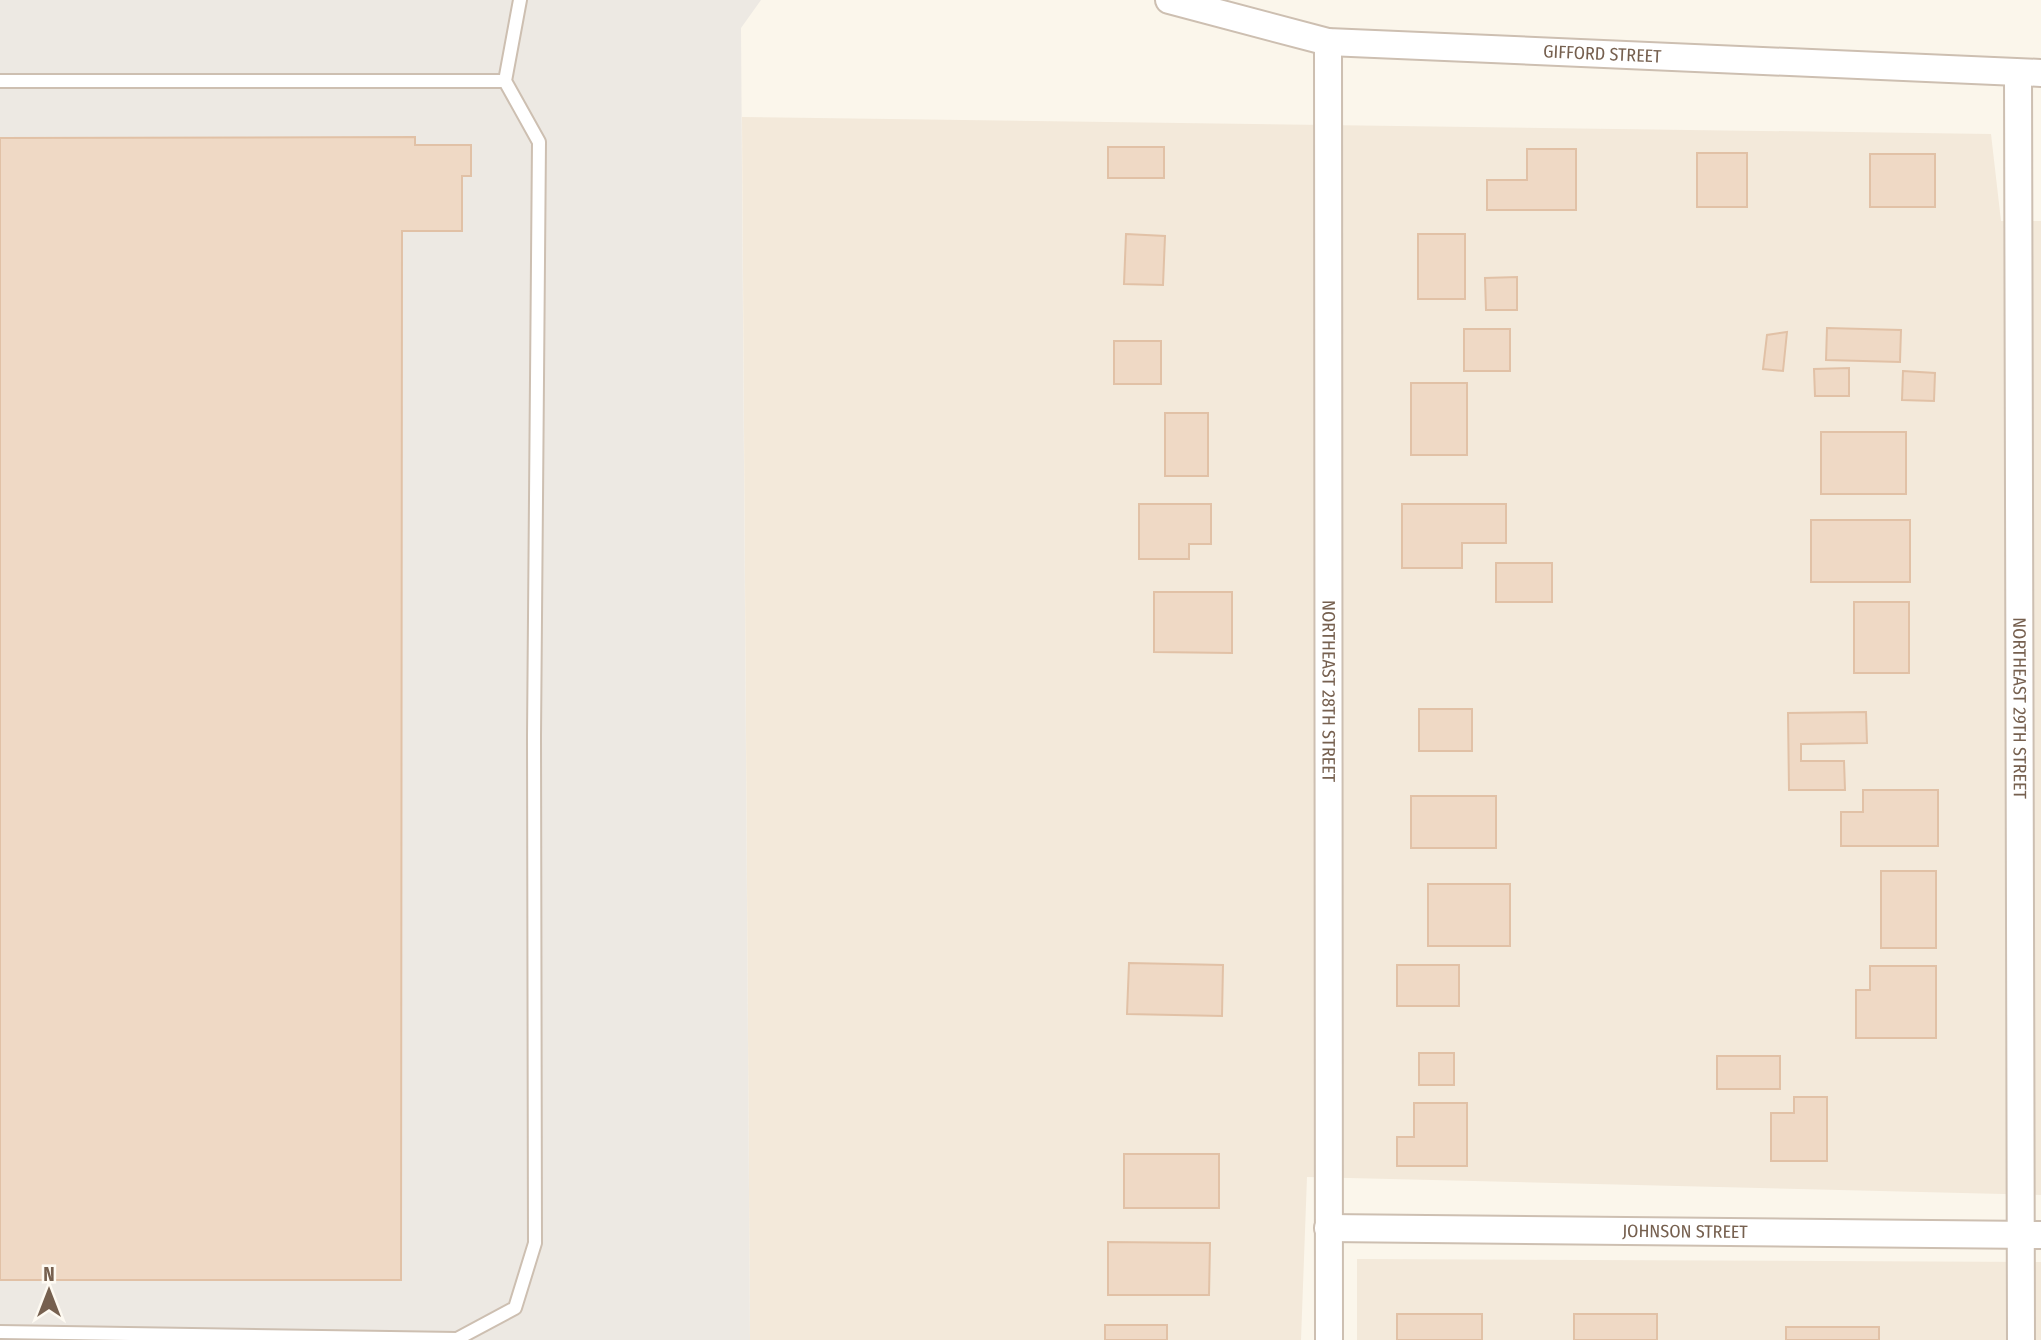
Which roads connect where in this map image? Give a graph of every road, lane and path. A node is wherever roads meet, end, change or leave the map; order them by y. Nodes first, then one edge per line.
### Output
1 (520, 0) edge
2 (1168, 0) edge
3 (1328, 42) junction
4 (2029, 74) edge
5 (0, 80) edge
6 (505, 81) junction
7 (1328, 1228) junction
8 (2031, 1235) edge
9 (0, 1332) edge
10 (1329, 1340) edge
11 (2021, 1340) edge

1 - 6 lane
2 - 3 street, GIFFORD STREET
3 - 4 street, GIFFORD STREET
3 - 7 street, NORTHEAST 28TH STREET
4 - 8 street, NORTHEAST 29TH STREET
5 - 6 lane
6 - 9 lane
7 - 8 street, JOHNSON STREET
7 - 10 street, NORTHEAST 28TH STREET
8 - 11 street, NORTHEAST 29TH STREET

